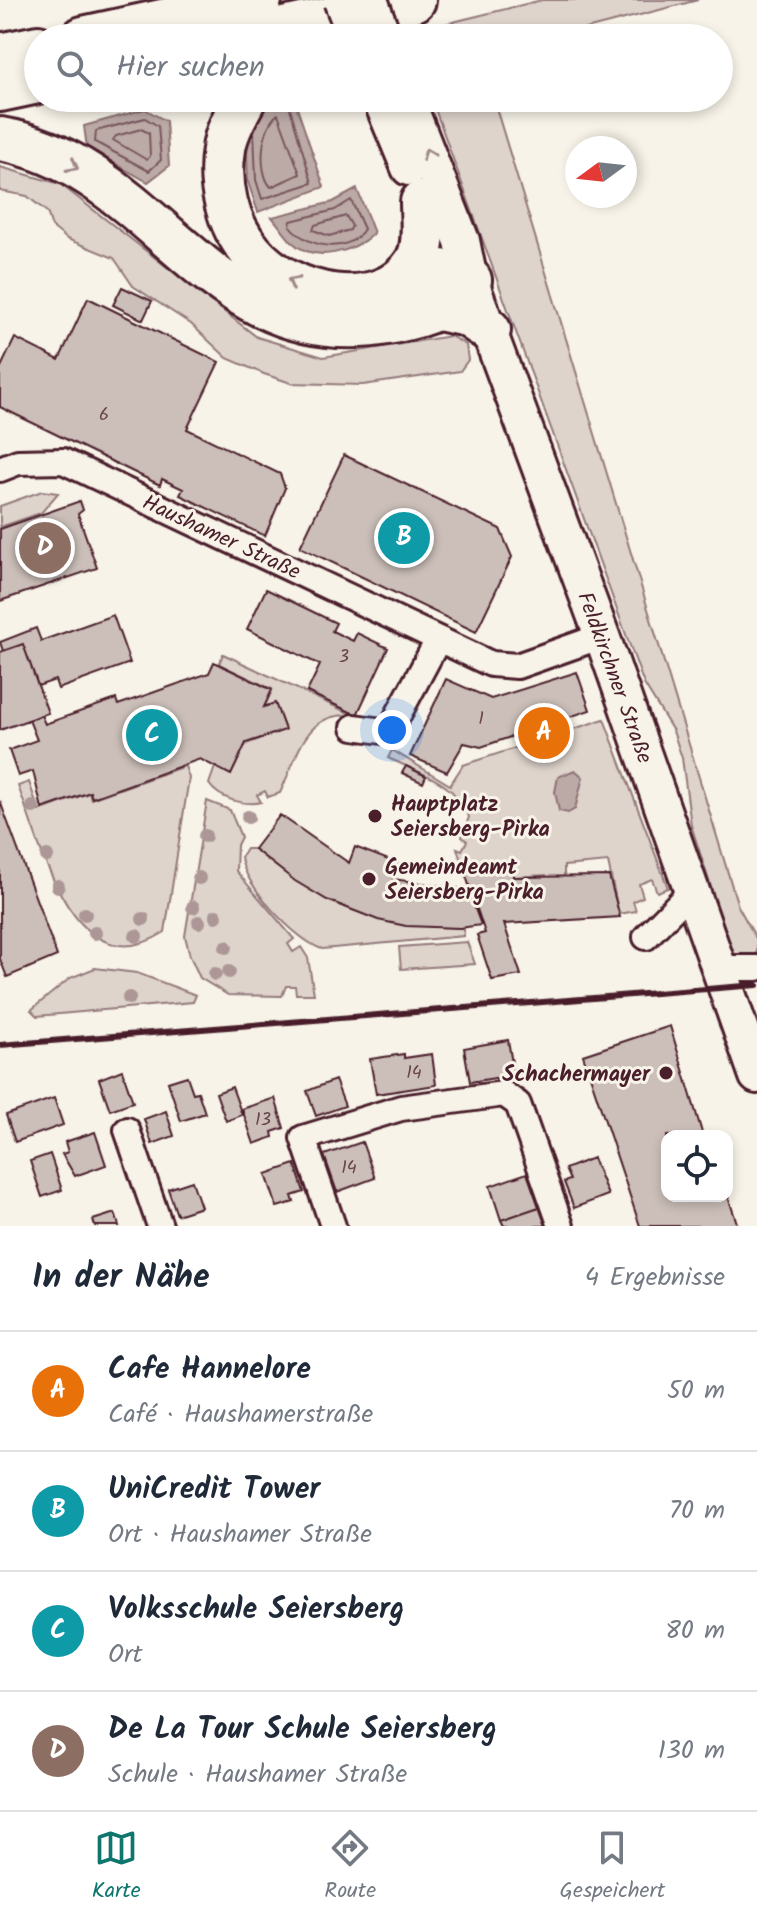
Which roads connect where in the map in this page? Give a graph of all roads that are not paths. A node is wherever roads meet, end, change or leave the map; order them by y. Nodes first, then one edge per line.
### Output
1 (260, 0) edge
2 (341, 0) edge
3 (370, 0) edge
4 (413, 0) edge
5 (148, 24) edge
6 (306, 24) edge
7 (350, 24) edge
8 (379, 24) edge
9 (382, 24) edge
10 (24, 50) edge
11 (0, 55) edge
12 (24, 85) edge
13 (0, 90) edge
14 (239, 112) edge
15 (386, 112) edge
16 (411, 112) edge
17 (0, 139) edge
18 (422, 202) junction
19 (470, 280) junction
20 (395, 285) junction
21 (438, 309) junction
22 (489, 330) junction
23 (0, 469) edge
24 (602, 636) junction
25 (438, 640) junction
26 (354, 727) dead end
27 (692, 890) junction
28 (646, 937) dead end
29 (720, 968) junction
30 (757, 968) edge
31 (757, 1076) edge
32 (127, 1130) dead end
33 (160, 1226) edge
34 (333, 1226) edge
35 (561, 1226) edge

1 - 5 highway
2 - 7 main road, bridge
3 - 8 main road, bridge
4 - 6 highway
4 - 9 highway
10 - 11 highway
12 - 13 highway
20 -> 14 highway
15 - 18 main road, Feldkirchner Straße
19 -> 16 main road, Feldkirchner Straße
17 -> 21 highway
18 - 19 main road, Feldkirchner Straße
18 - 20 highway
19 - 20 highway
19 - 21 highway
19 - 22 main road, Feldkirchner Straße
21 - 22 highway
22 - 24 main road, Feldkirchner Straße
23 - 25 street, Haushamer Straße
24 - 25 street, Haushamer Straße
24 - 27 main road, Feldkirchner Straße
25 - 26 street
27 - 28 street
27 - 29 main road, Feldkirchner Straße
29 - 30 street
29 - 31 main road, Feldkirchner Straße
32 - 33 street
34 - 35 street

